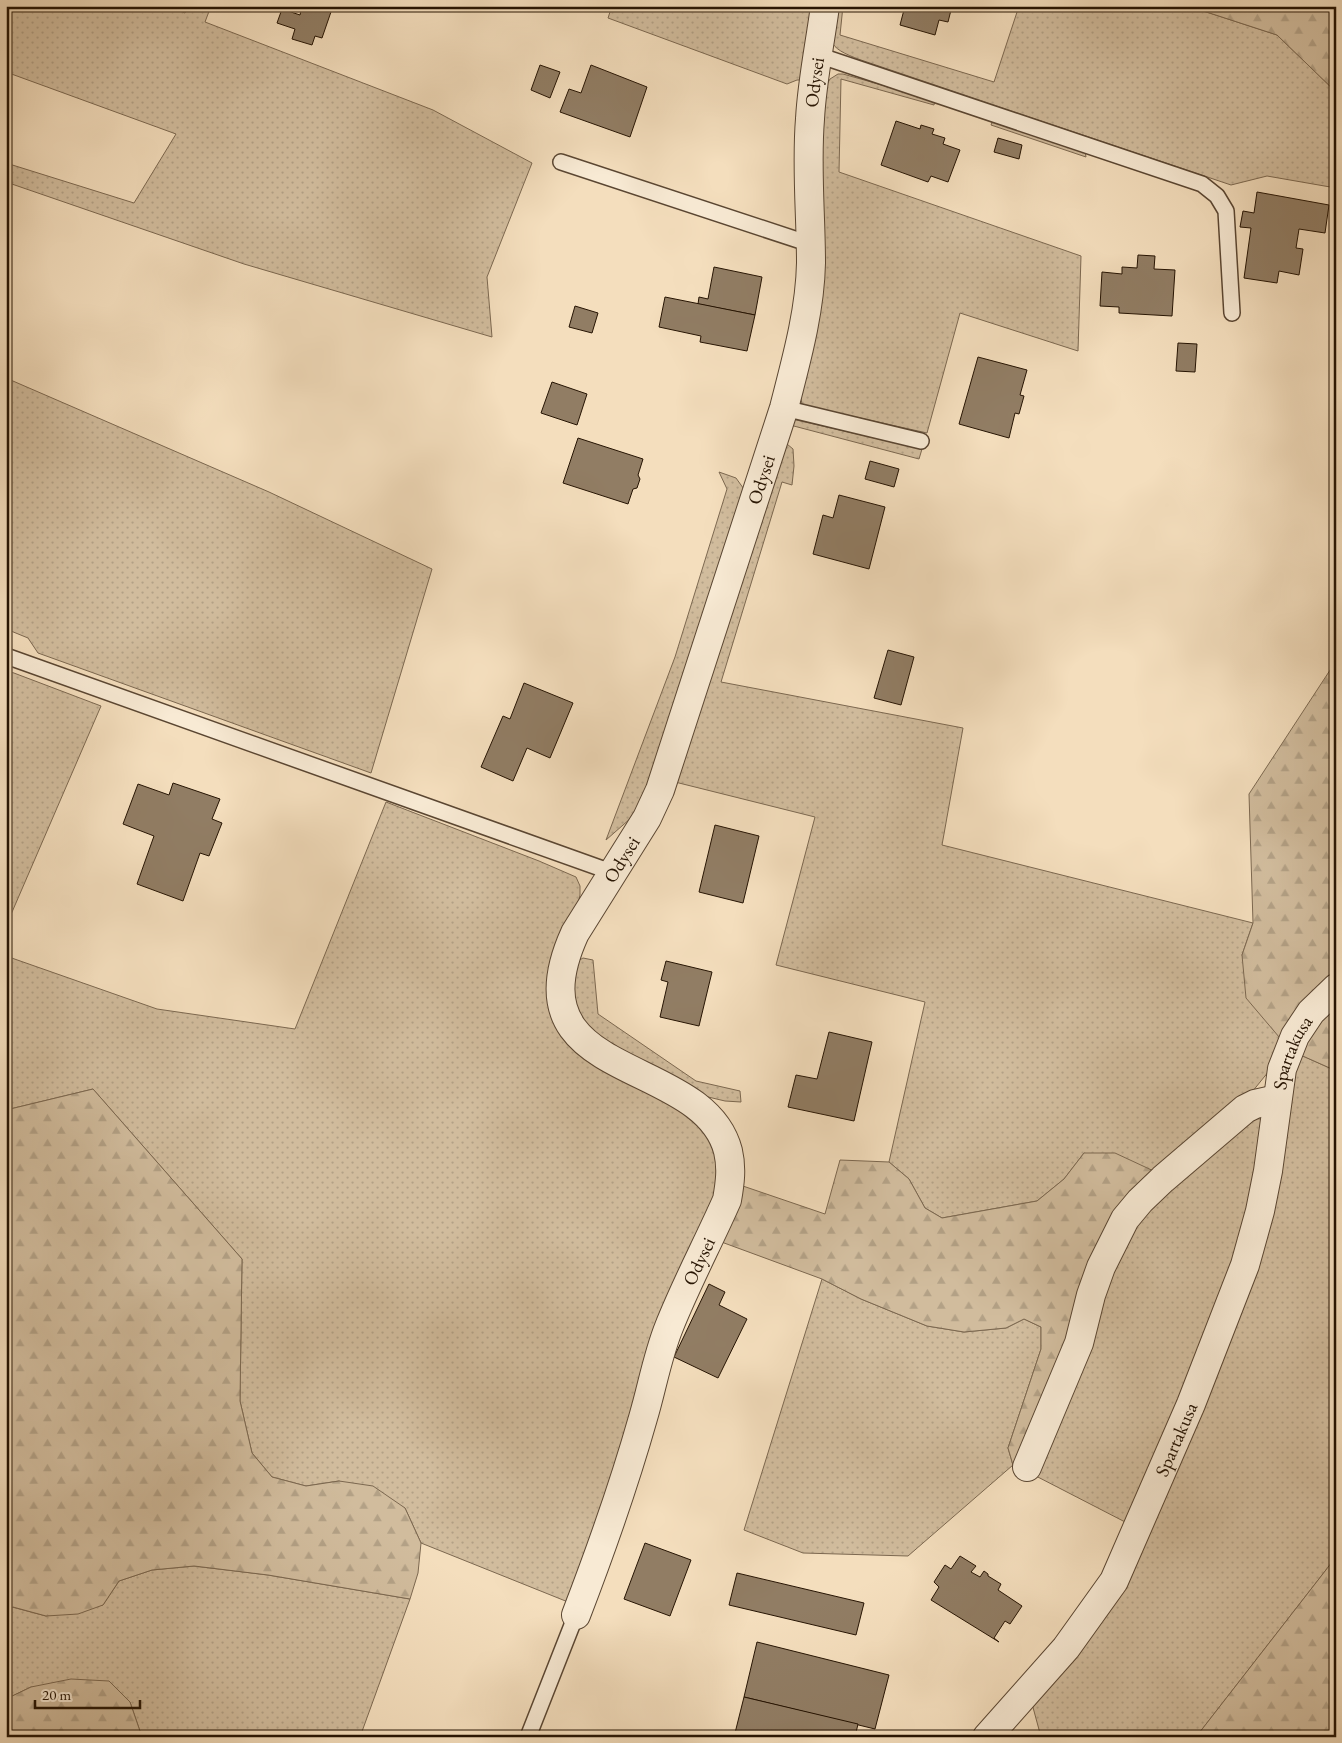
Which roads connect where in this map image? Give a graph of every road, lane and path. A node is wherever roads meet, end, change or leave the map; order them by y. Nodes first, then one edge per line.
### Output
1 (825, 6) edge
2 (818, 55) junction
3 (561, 162) dead end
4 (810, 244) junction
5 (1232, 313) dead end
6 (784, 408) junction
7 (921, 441) dead end
8 (6, 656) edge
9 (614, 873) junction
10 (1336, 988) edge
11 (1277, 1100) junction
12 (1027, 1466) dead end
13 (576, 1615) joint
14 (528, 1737) edge
15 (987, 1737) edge

1 - 2 street, Odysei
2 - 4 street, Odysei
2 - 5 lane
3 - 4 lane
4 - 6 street, Odysei
6 - 7 lane
6 - 9 street, Odysei
8 - 9 lane
9 - 13 street, Odysei
10 - 11 street, Spartakusa
11 - 12 street, Spartakusa
11 - 15 street, Spartakusa
13 - 14 lane

